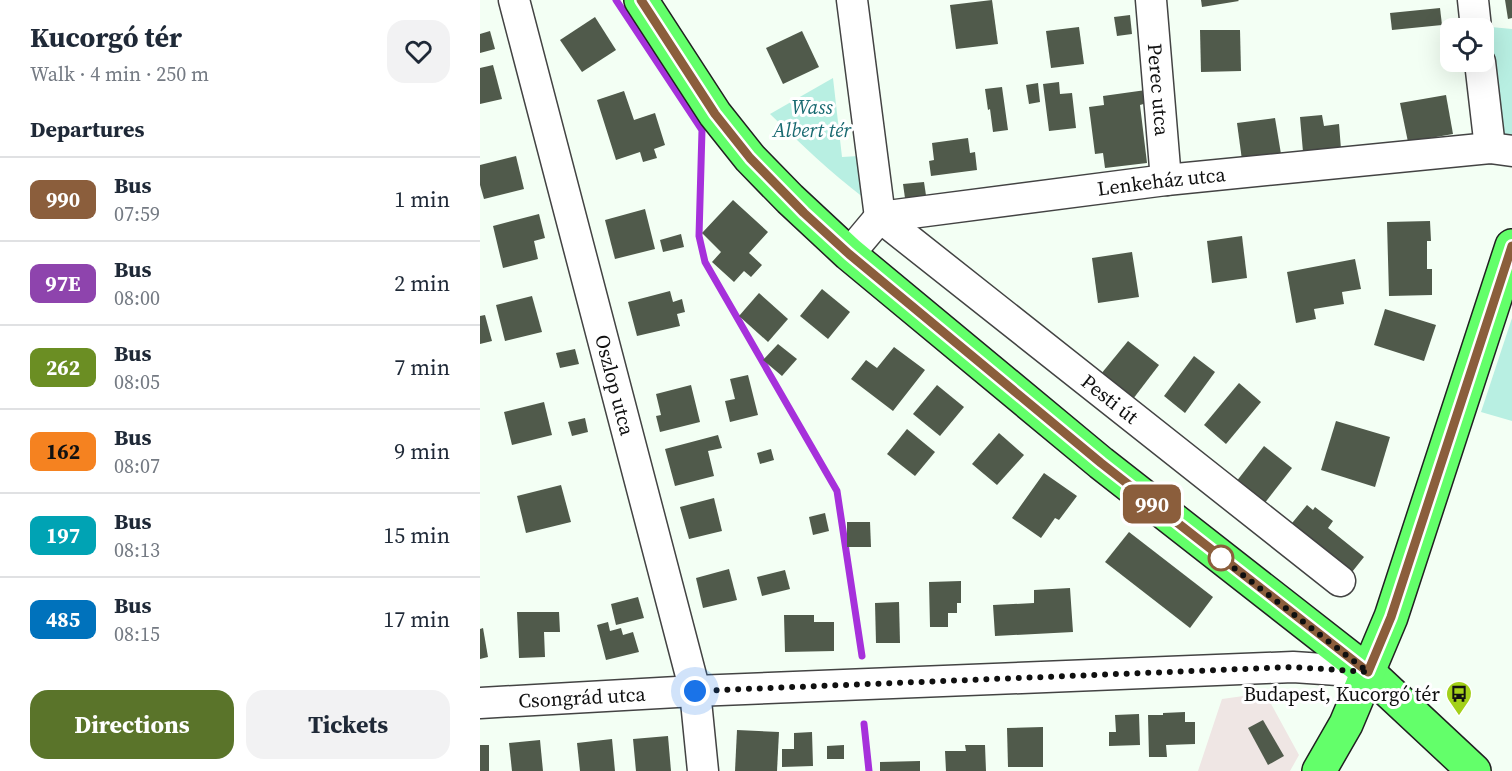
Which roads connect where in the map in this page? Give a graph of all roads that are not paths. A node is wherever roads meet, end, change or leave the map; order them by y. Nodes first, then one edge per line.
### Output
1 (514, 0) edge
2 (641, 0) edge
3 (852, 0) edge
4 (1151, 0) edge
5 (1473, 0) edge
6 (1475, 18) edge
7 (1482, 72) edge
8 (1501, 149) edge
9 (1166, 180) junction
10 (880, 217) junction
11 (1512, 246) edge
12 (849, 254) junction
13 (1340, 581) dead end
14 (1368, 672) junction
15 (695, 691) junction
16 (480, 703) edge
17 (703, 771) edge
18 (1319, 771) edge
19 (1474, 771) edge

1 - 15 street, Oszlop utca
2 - 12 main road
3 - 10 street
4 - 9 street, Perec utca
5 - 6 street
7 - 8 street
8 - 9 street, Lenkeház utca
9 - 10 street, Lenkeház utca
10 - 12 street
10 - 13 street, Pesti út
11 - 14 main road
12 - 14 main road
14 - 15 street, Csongrád utca
14 - 18 main road
14 - 19 main road
15 - 16 street, Csongrád utca
15 - 17 street, Oszlop utca

